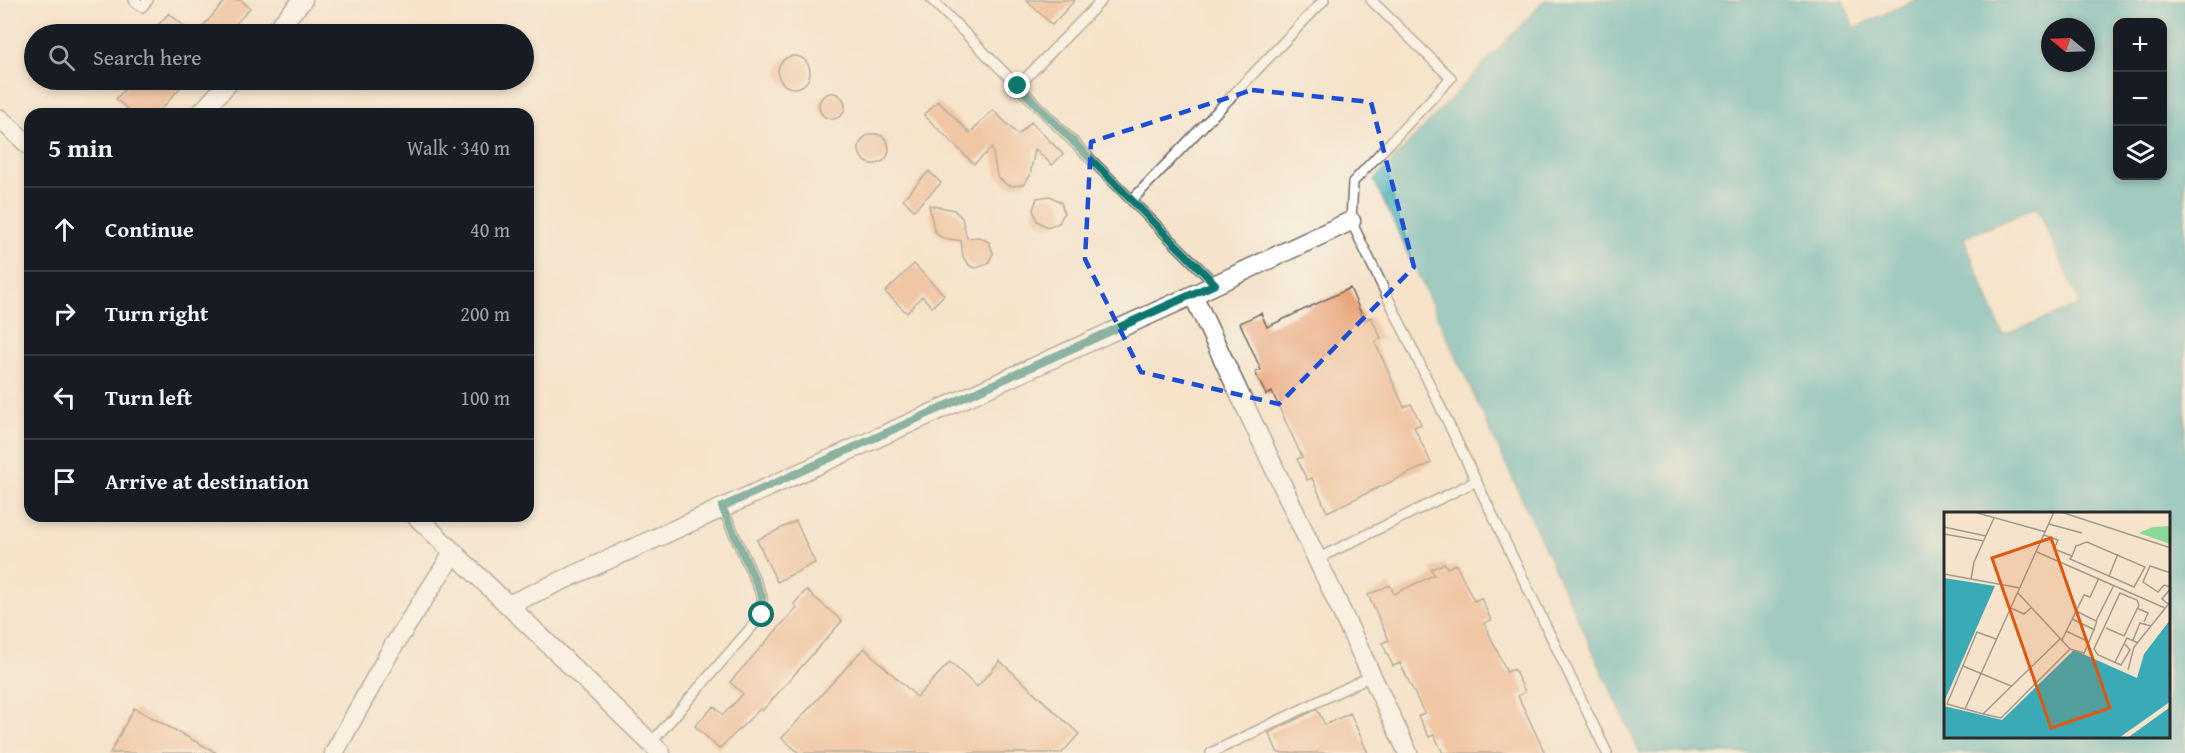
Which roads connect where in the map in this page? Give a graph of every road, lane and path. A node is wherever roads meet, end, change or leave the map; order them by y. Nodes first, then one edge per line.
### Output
1 (134, 0) edge
2 (148, 0) edge
3 (932, 0) edge
4 (948, 0) edge
5 (1102, 0) edge
6 (1324, 0) edge
7 (1371, 0) edge
8 (297, 2) edge
9 (940, 8) junction
10 (280, 24) edge
11 (1018, 86) junction
12 (222, 90) edge
13 (205, 108) edge
14 (0, 119) edge
15 (24, 141) edge
16 (1132, 200) junction
17 (1351, 221) junction
18 (1215, 284) junction
19 (1193, 295) junction
20 (1476, 481) junction
21 (722, 507) junction
22 (422, 522) edge
23 (454, 552) junction
24 (1317, 559) junction
25 (508, 605) junction
26 (1371, 676) junction
27 (656, 748) edge
28 (334, 753) edge
29 (1211, 753) edge
30 (1408, 753) edge
31 (1607, 753) edge

1 - 2 lane
3 - 9 lane
4 - 9 lane
5 - 11 lane
6 - 16 lane
7 - 17 lane
8 - 10 street
9 - 11 lane
11 - 16 lane
12 - 13 street
14 - 15 street
16 - 18 lane
17 - 18 street
17 - 20 lane
18 - 19 street
19 - 21 street
19 - 24 street
20 - 24 lane
20 - 31 lane
21 - 25 street
21 - 27 lane
22 - 23 street
23 - 25 street
23 - 28 street
24 - 26 street
25 - 27 street
26 - 29 lane
26 - 30 street

